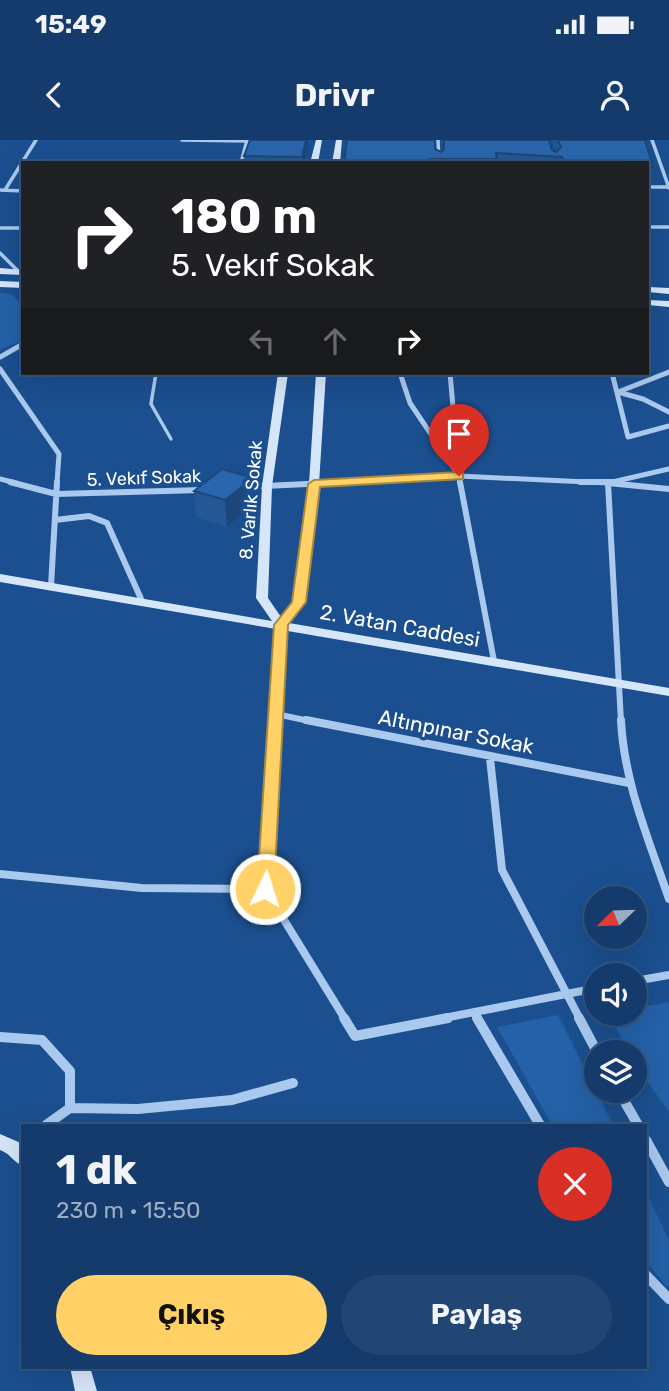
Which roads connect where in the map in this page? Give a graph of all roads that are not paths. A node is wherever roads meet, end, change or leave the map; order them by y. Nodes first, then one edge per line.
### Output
1 (36, 140) edge
2 (182, 140) edge
3 (319, 140) edge
4 (339, 140) edge
5 (438, 140) edge
6 (652, 140) edge
7 (247, 141) edge
8 (23, 161) edge
9 (242, 161) edge
10 (314, 161) edge
11 (336, 161) edge
12 (439, 161) edge
13 (21, 164) edge
14 (649, 187) edge
15 (669, 187) edge
16 (3, 190) edge
17 (21, 191) edge
18 (669, 226) edge
19 (649, 227) edge
20 (0, 228) edge
21 (21, 228) edge
22 (0, 253) edge
23 (0, 271) edge
24 (21, 273) edge
25 (21, 274) edge
26 (0, 284) edge
27 (21, 285) edge
28 (649, 290) edge
29 (669, 291) edge
30 (649, 303) edge
31 (669, 303) edge
32 (21, 345) edge
33 (0, 357) edge
34 (0, 369) edge
35 (669, 372) edge
36 (156, 375) edge
37 (283, 375) edge
38 (321, 375) edge
39 (401, 375) edge
40 (450, 375) edge
41 (613, 375) edge
42 (618, 392) junction
43 (669, 412) edge
44 (668, 427) edge
45 (171, 439) dead end
46 (669, 468) edge
47 (459, 476) junction
48 (0, 479) edge
49 (608, 483) junction
50 (314, 484) junction
51 (267, 486) junction
52 (240, 488) edge
53 (213, 489) edge
54 (669, 489) edge
55 (55, 494) junction
56 (55, 520) junction
57 (0, 578) edge
58 (51, 586) junction
59 (142, 601) junction
60 (281, 625) junction
61 (494, 662) junction
62 (616, 683) junction
63 (669, 692) edge
64 (276, 714) junction
65 (490, 758) junction
66 (629, 783) junction
67 (0, 874) edge
68 (265, 889) junction
69 (669, 899) edge
70 (669, 975) edge
71 (647, 979) edge
72 (584, 990) edge
73 (565, 994) junction
74 (474, 1012) junction
75 (0, 1037) edge
76 (590, 1040) edge
77 (293, 1083) dead end
78 (625, 1103) edge
79 (70, 1108) junction
80 (47, 1124) edge
81 (539, 1124) edge
82 (637, 1124) edge
83 (647, 1142) edge
84 (669, 1182) edge
85 (647, 1276) edge
86 (669, 1299) edge
87 (80, 1369) edge
88 (86, 1391) edge

1 - 8 street
2 - 7 street
3 - 10 main road
4 - 11 main road
5 - 12 street
6 - 15 street
7 - 9 street
13 - 16 street
14 - 15 street
16 - 17 street
18 - 19 street
20 - 21 street
22 - 24 street
23 - 25 main road
26 - 27 main road
28 - 29 main road
30 - 31 main road
32 - 33 street
34 - 55 street
35 - 42 street
36 - 45 lane
37 - 51 main road, 8. Varlık Sokak
38 - 50 main road
39 - 47 street
40 - 47 street
41 - 42 street
42 - 43 street
42 - 44 street
46 - 49 street
47 - 49 street
47 - 50 street
47 - 61 street
48 - 55 street, 5. Vekıf Sokak
49 - 54 street
49 - 62 street
50 - 51 street
50 - 60 main road
51 - 52 street
51 - 60 main road, 8. Varlık Sokak
53 - 55 street, 5. Vekıf Sokak
55 - 56 street
56 - 58 street
56 - 59 street
57 - 58 main road, 2. Vatan Caddesi
58 - 59 main road, 2. Vatan Caddesi
59 - 60 main road, 2. Vatan Caddesi
60 - 61 main road, 2. Vatan Caddesi
60 - 64 street
61 - 62 main road, 2. Vatan Caddesi
62 - 63 main road, 2. Vatan Caddesi
62 - 66 street
64 - 65 street, Altınpınar Sokak
64 - 68 street
65 - 66 street, Altınpınar Sokak
65 - 73 street
66 - 69 street
67 - 68 street
68 - 74 street
70 - 71 street
72 - 73 street
73 - 74 street
73 - 76 street
74 - 81 street
75 - 79 street
77 - 79 street
78 - 82 street
79 - 80 street
83 - 84 street
85 - 86 street
87 - 88 main road

